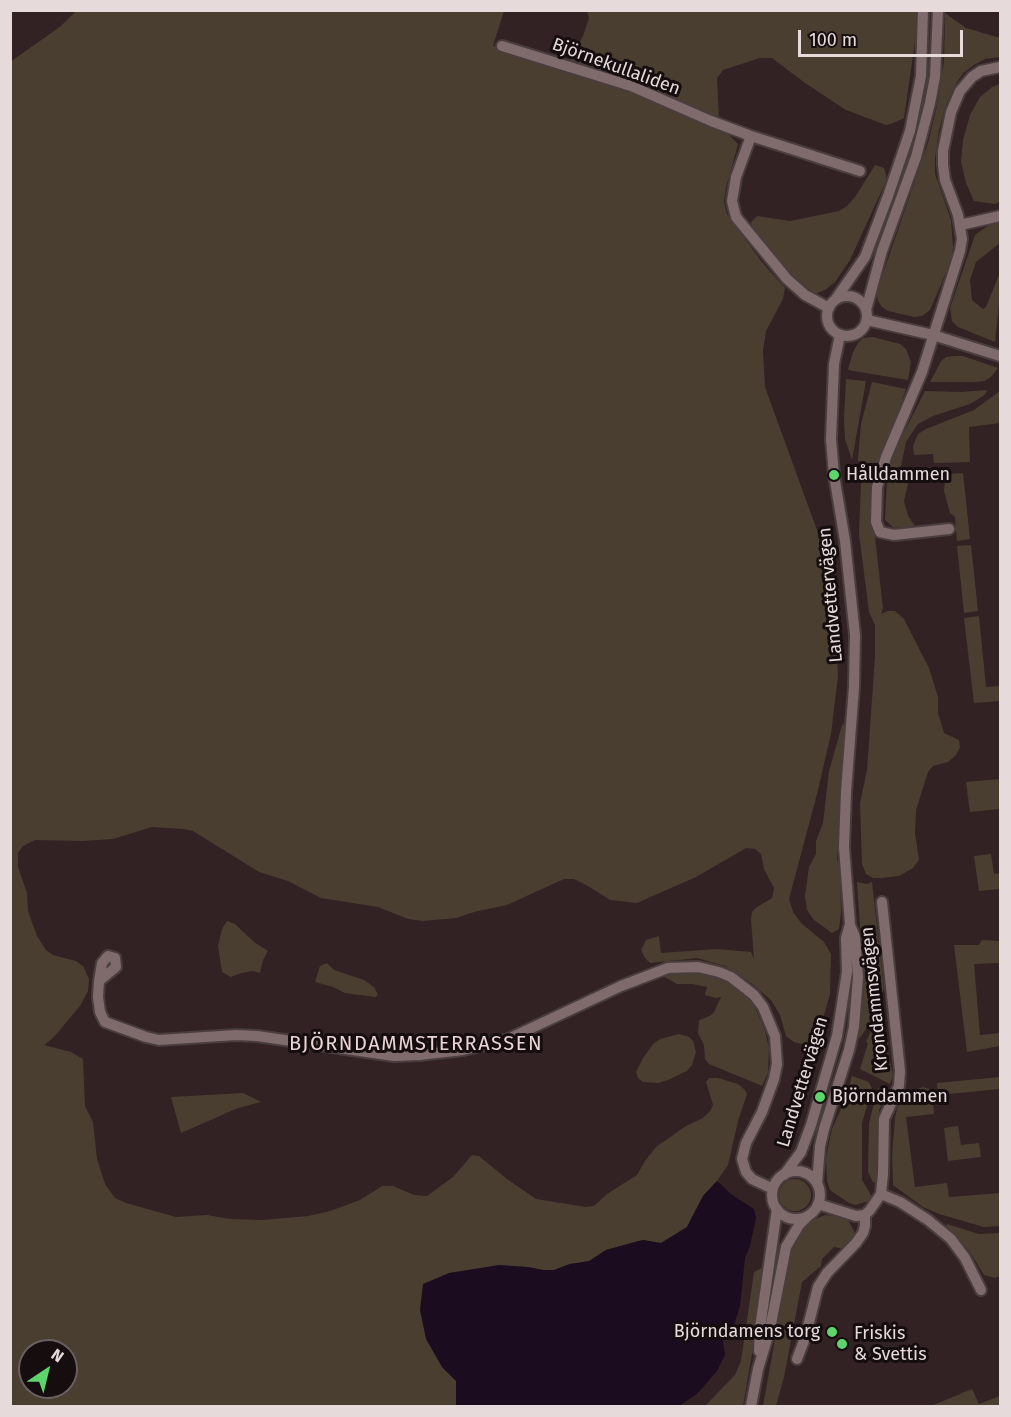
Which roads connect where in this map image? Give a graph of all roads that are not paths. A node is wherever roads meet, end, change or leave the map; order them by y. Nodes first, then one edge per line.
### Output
1 (923, 10) edge
2 (938, 10) edge
3 (502, 46) dead end
4 (1000, 67) edge
5 (752, 136) junction
6 (860, 171) dead end
7 (1000, 216) edge
8 (960, 225) junction
9 (832, 304) junction
10 (866, 315) junction
11 (840, 335) junction
12 (933, 335) junction
13 (1000, 356) edge
14 (949, 529) dead end
15 (882, 902) dead end
16 (850, 924) junction
17 (99, 981) dead end
18 (784, 1175) junction
19 (817, 1184) junction
20 (773, 1189) junction
21 (881, 1194) junction
22 (818, 1204) junction
23 (777, 1209) junction
24 (865, 1215) junction
25 (808, 1216) junction
26 (981, 1290) dead end
27 (797, 1359) dead end
28 (758, 1369) junction
29 (751, 1407) edge

1 - 9 street
2 - 10 street
3 - 5 street, Björnekullaliden
4 - 8 street
5 - 6 street, Björnekullaliden
5 - 9 street
7 - 8 street
8 - 12 street
9 - 10 street
9 - 11 street
10 - 11 street
10 - 12 street
11 - 16 street, Landvettervägen
12 - 13 street
12 - 14 street
15 - 21 street, Krondammsvägen
16 - 18 street, Landvettervägen
16 - 19 street, Landvettervägen
17 - 20 street
18 - 19 street
18 - 20 street
19 - 22 street
20 - 23 street
21 - 24 street
21 - 26 street
22 - 24 street
22 - 25 street
23 - 25 street
23 - 28 street
24 - 27 street
25 - 28 street
28 - 29 street

